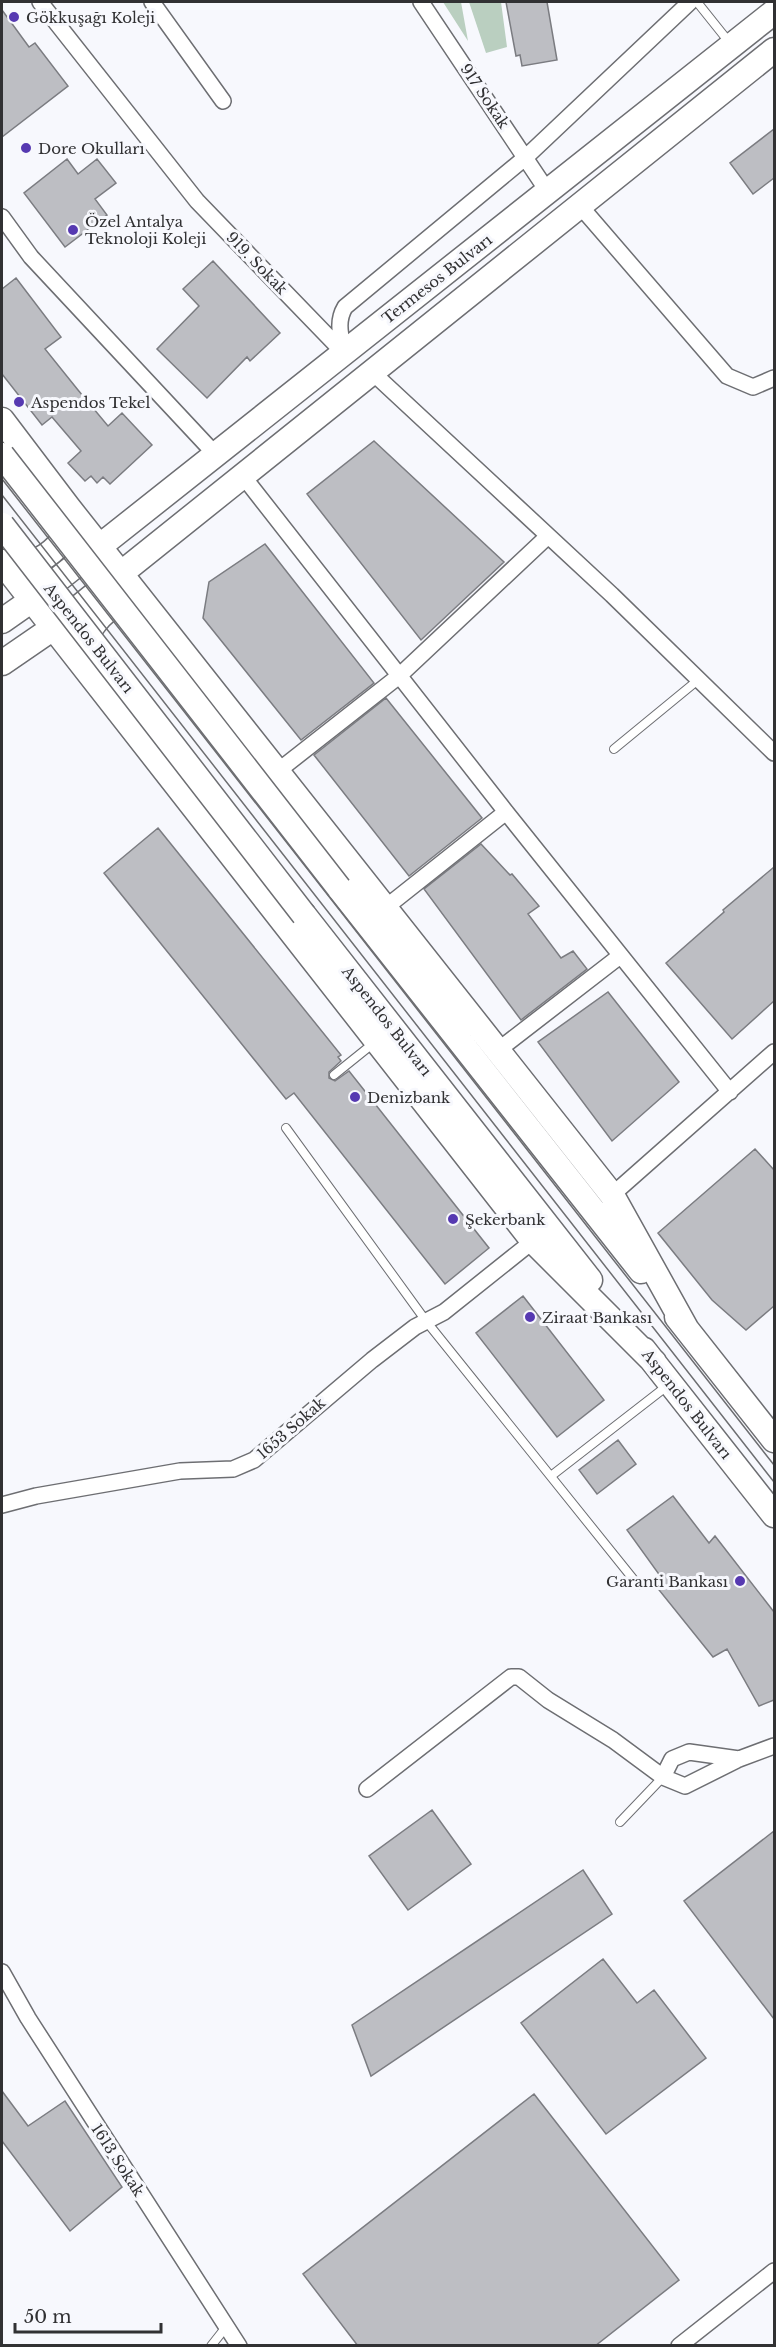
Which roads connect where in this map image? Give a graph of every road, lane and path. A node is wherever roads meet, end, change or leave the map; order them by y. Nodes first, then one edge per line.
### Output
1 (40, 2) edge
2 (152, 2) edge
3 (421, 2) edge
4 (690, 2) edge
5 (697, 2) edge
6 (774, 12) edge
7 (732, 45) junction
8 (774, 50) edge
9 (223, 102) dead end
10 (526, 157) junction
11 (548, 192) junction
12 (581, 207) junction
13 (2, 217) edge
14 (344, 353) junction
15 (372, 372) junction
16 (774, 378) edge
17 (2, 420) edge
18 (215, 454) junction
19 (2, 455) edge
20 (243, 476) junction
21 (68, 507) junction
22 (2, 525) edge
23 (548, 536) junction
24 (99, 546) junction
25 (2, 560) edge
26 (122, 573) junction
27 (32, 600) junction
28 (152, 611) junction
29 (2, 621) edge
30 (53, 628) junction
31 (2, 663) edge
32 (87, 671) junction
33 (399, 676) junction
34 (698, 680) junction
35 (614, 749) dead end
36 (774, 753) edge
37 (278, 771) junction
38 (506, 812) junction
39 (385, 908) junction
40 (620, 956) junction
41 (376, 1041) junction
42 (497, 1051) junction
43 (774, 1052) edge
44 (334, 1075) dead end
45 (730, 1092) junction
46 (286, 1128) dead end
47 (612, 1195) junction
48 (533, 1241) junction
49 (426, 1321) junction
50 (686, 1328) junction
51 (654, 1362) junction
52 (670, 1383) junction
53 (774, 1440) edge
54 (551, 1476) junction
55 (2, 1505) edge
56 (774, 1515) edge
57 (638, 1585) dead end
58 (774, 1746) edge
59 (739, 1759) junction
60 (663, 1778) junction
61 (368, 1789) dead end
62 (620, 1822) dead end
63 (2, 1972) edge
64 (774, 2271) edge
65 (226, 2327) junction
66 (211, 2346) edge
67 (239, 2346) edge
68 (679, 2346) edge

1 - 14 street, 919. Sokak
2 - 9 street
3 - 10 street, 917 Sokak
4 - 10 street
5 - 7 lane
6 - 7 main road, Termesos Bulvarı
7 - 11 main road, Termesos Bulvarı
8 - 12 main road
10 - 11 street, 917 Sokak
10 - 14 street
11 - 14 main road, Termesos Bulvarı
12 - 15 main road
12 - 16 street
13 - 18 street
14 - 18 main road, Termesos Bulvarı
15 - 20 main road
15 - 23 street
17 - 21 main road
18 - 24 main road, Termesos Bulvarı
19 - 50 main road, bridge
20 - 26 main road
20 - 33 street
21 - 24 main road
21 - 25 main road
22 - 51 main road, Aspendos Bulvarı, bridge
23 - 33 street
23 - 34 street
24 - 26 main road
24 - 27 main road, Termesos Bulvarı
25 - 27 main road
26 - 28 main road
26 - 30 main road
27 - 29 main road, Termesos Bulvarı
27 - 30 main road
28 - 32 main road
28 - 37 main road
30 - 31 main road
30 - 32 main road
32 - 41 main road
33 - 37 street
33 - 38 street
34 - 35 lane
34 - 36 street
37 - 39 main road
38 - 39 street
38 - 40 street
39 - 42 main road
40 - 42 street
40 - 45 street
41 - 44 lane
41 - 48 main road
42 - 47 main road
43 - 45 street
45 - 47 street
46 - 49 lane
47 - 50 main road
48 - 49 street, 1653 Sokak
48 - 51 main road
49 - 54 lane
49 - 55 street, 1653 Sokak
50 - 53 main road
51 - 52 main road, Aspendos Bulvarı
52 - 54 lane
52 - 56 main road, Aspendos Bulvarı
54 - 57 lane
58 - 59 street
59 - 60 street
59 - 60 street
60 - 61 street
60 - 62 lane
63 - 65 street, 1613 Sokak
64 - 68 street
65 - 66 lane
65 - 67 street, 1613 Sokak

